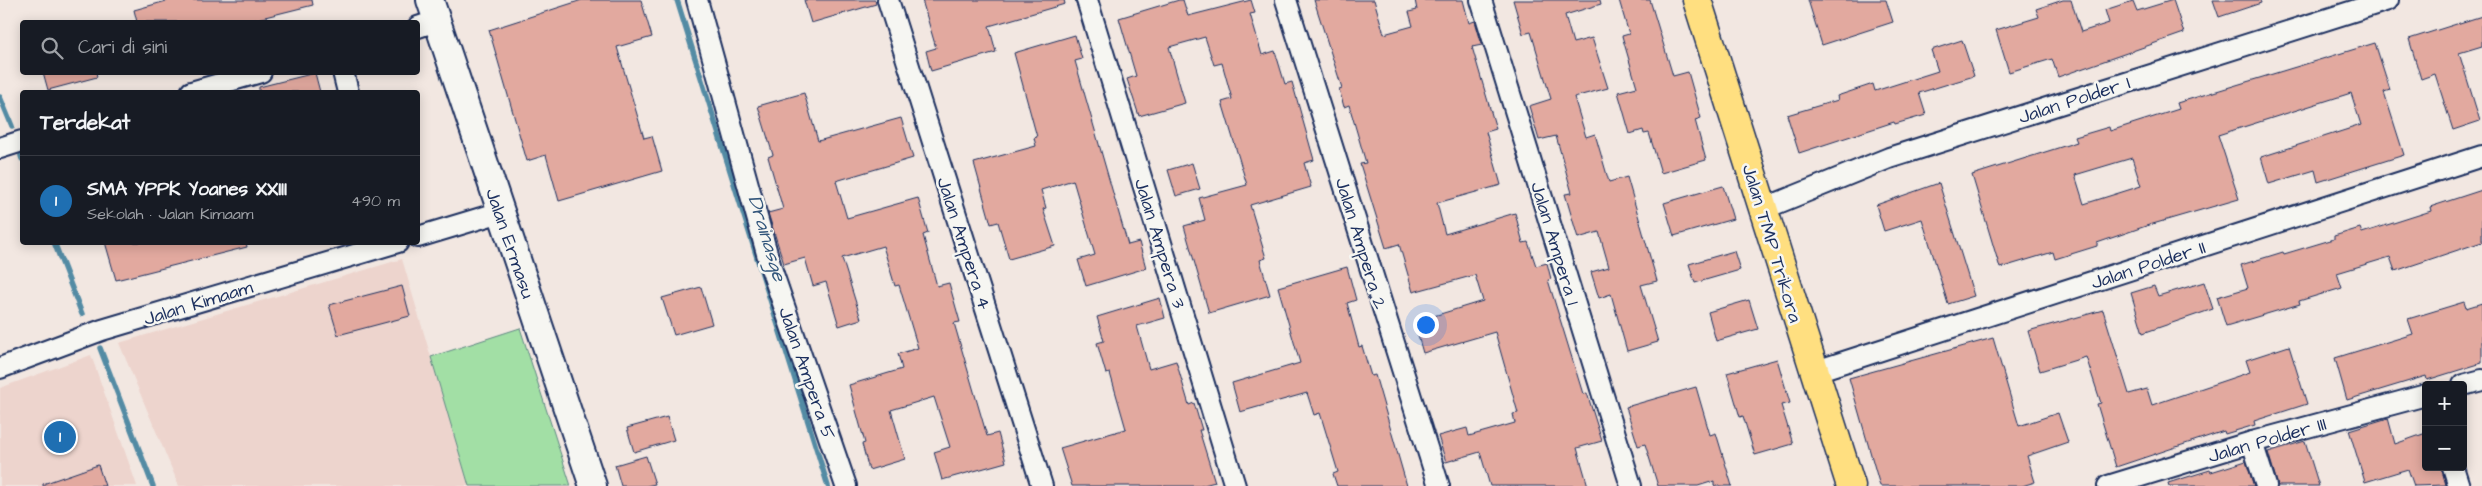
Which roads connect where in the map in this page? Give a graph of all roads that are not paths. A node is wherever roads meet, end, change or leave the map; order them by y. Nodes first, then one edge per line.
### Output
1 (697, 0) edge
2 (888, 0) edge
3 (1087, 0) edge
4 (1286, 0) edge
5 (1481, 0) edge
6 (1698, 0) edge
7 (2388, 0) edge
8 (428, 16) edge
9 (250, 75) edge
10 (344, 75) edge
11 (198, 90) edge
12 (348, 90) edge
13 (20, 142) edge
14 (0, 148) edge
15 (2482, 156) edge
16 (1763, 208) junction
17 (501, 212) junction
18 (420, 236) edge
19 (384, 245) edge
20 (0, 368) edge
21 (1813, 372) junction
22 (2482, 380) edge
23 (2467, 384) edge
24 (2422, 397) edge
25 (2252, 442) junction
26 (2454, 471) edge
27 (593, 486) edge
28 (846, 486) edge
29 (1042, 486) edge
30 (1235, 486) edge
31 (1439, 486) edge
32 (1631, 486) edge
33 (1850, 486) edge
34 (2108, 486) edge
35 (2266, 486) edge
36 (2459, 486) edge

1 - 28 street, Jalan Ampera 5
2 - 29 street, Jalan Ampera 4
3 - 30 street, Jalan Ampera 3
4 - 31 street, Jalan Ampera 2
5 - 32 street, Jalan Ampera 1
6 - 16 highway, Jalan TMP Trikora
7 - 16 street, Jalan Polder I
8 - 17 street, Jalan Ermasu
9 - 11 street
10 - 12 street
13 - 14 street
15 - 21 street, Jalan Polder II
16 - 21 highway, Jalan TMP Trikora
17 - 18 street
17 - 27 street, Jalan Ermasu
19 - 20 street, Jalan Kimaam
21 - 33 highway, Jalan TMP Trikora
22 - 23 street
24 - 25 street, Jalan Polder III
25 - 34 street, Jalan Polder III
25 - 35 street
26 - 36 street

